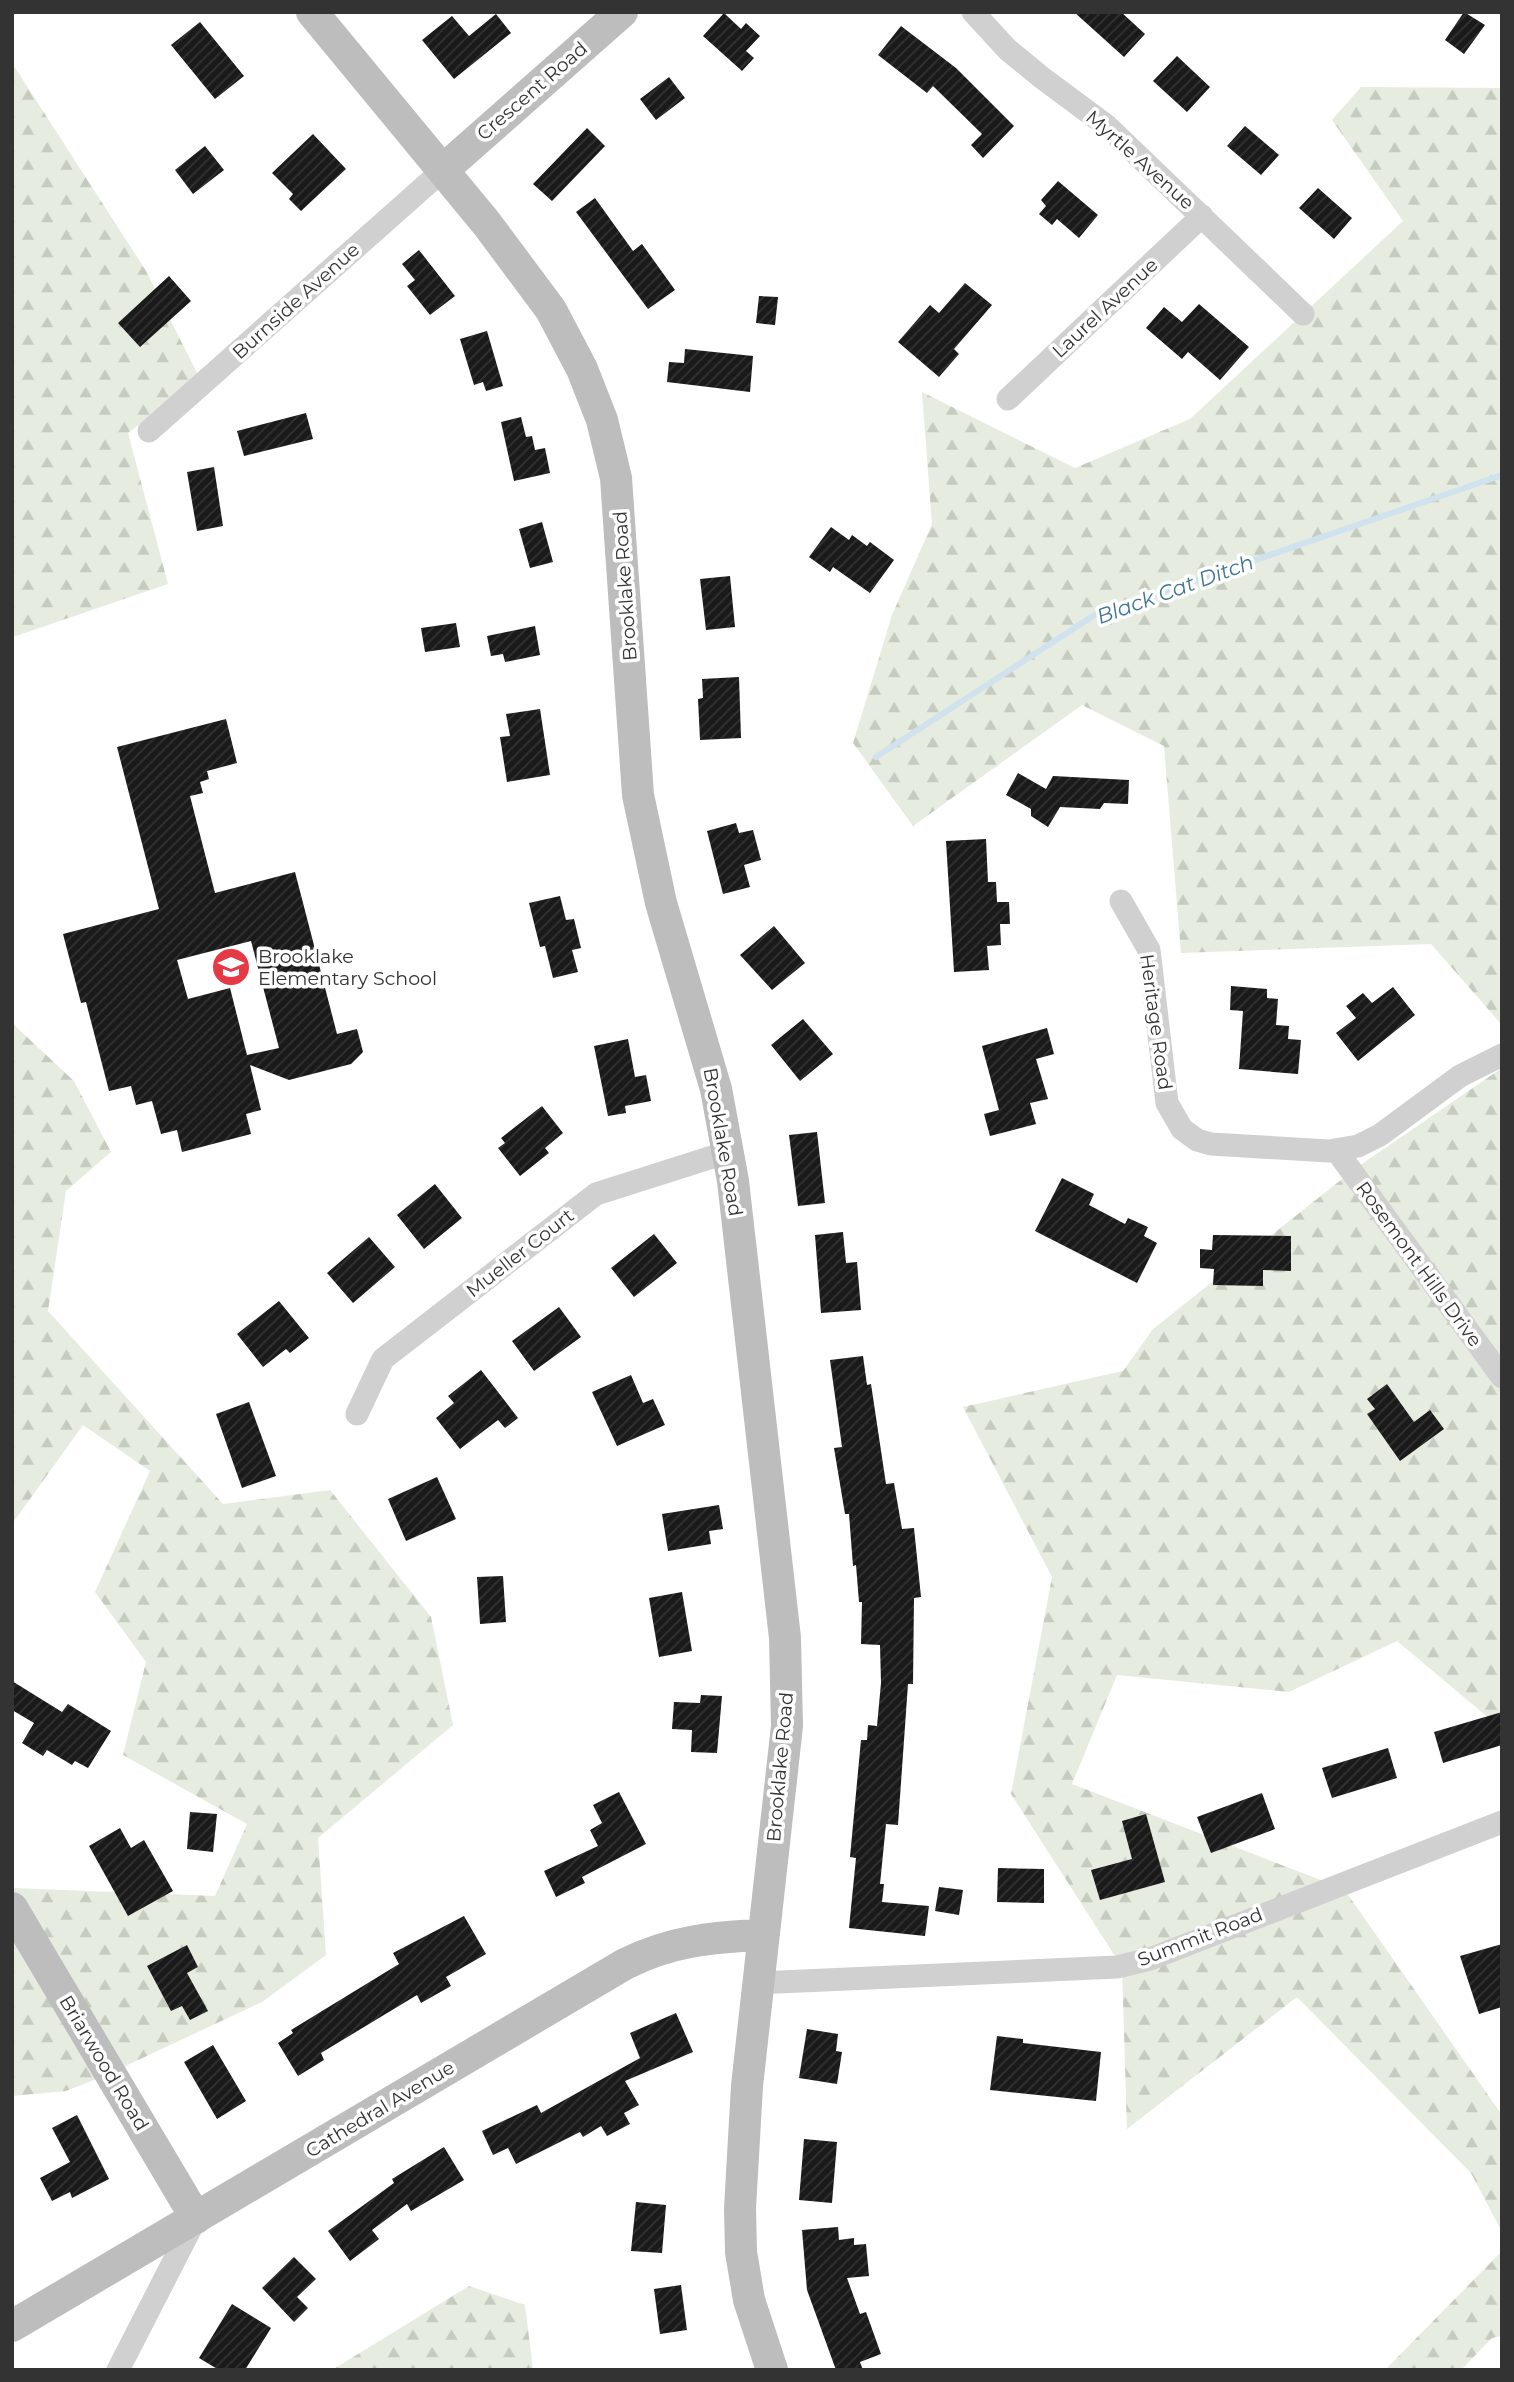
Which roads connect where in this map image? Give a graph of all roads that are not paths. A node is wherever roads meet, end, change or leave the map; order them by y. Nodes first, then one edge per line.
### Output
1 (312, 12) edge
2 (622, 12) edge
3 (972, 12) edge
4 (443, 170) junction
5 (1202, 216) junction
6 (1303, 314) dead end
7 (1008, 399) dead end
8 (149, 431) dead end
9 (1121, 901) dead end
10 (1502, 1055) edge
11 (1336, 1150) junction
12 (728, 1152) junction
13 (1502, 1377) edge
14 (357, 1414) dead end
15 (1502, 1822) edge
16 (12, 1908) edge
17 (762, 1935) junction
18 (757, 1983) junction
19 (196, 2218) junction
20 (12, 2326) edge
21 (118, 2370) edge
22 (772, 2370) edge

1 - 4 street, Brooklake Road
2 - 4 street, Crescent Road
3 - 5 street, Myrtle Avenue
4 - 8 street, Burnside Avenue
4 - 12 street, Brooklake Road
5 - 6 street, Myrtle Avenue
5 - 7 street, Laurel Avenue
9 - 11 street, Heritage Road
10 - 11 street, Heritage Road
11 - 13 street, Rosemont Hills Drive
12 - 14 street, Mueller Court
12 - 17 street, Brooklake Road
15 - 18 street, Summit Road
16 - 19 street, Briarwood Road
17 - 18 street, Brooklake Road
17 - 19 street, Cathedral Avenue
18 - 22 street, Brooklake Road
19 - 20 street, Cathedral Avenue
19 - 21 street

